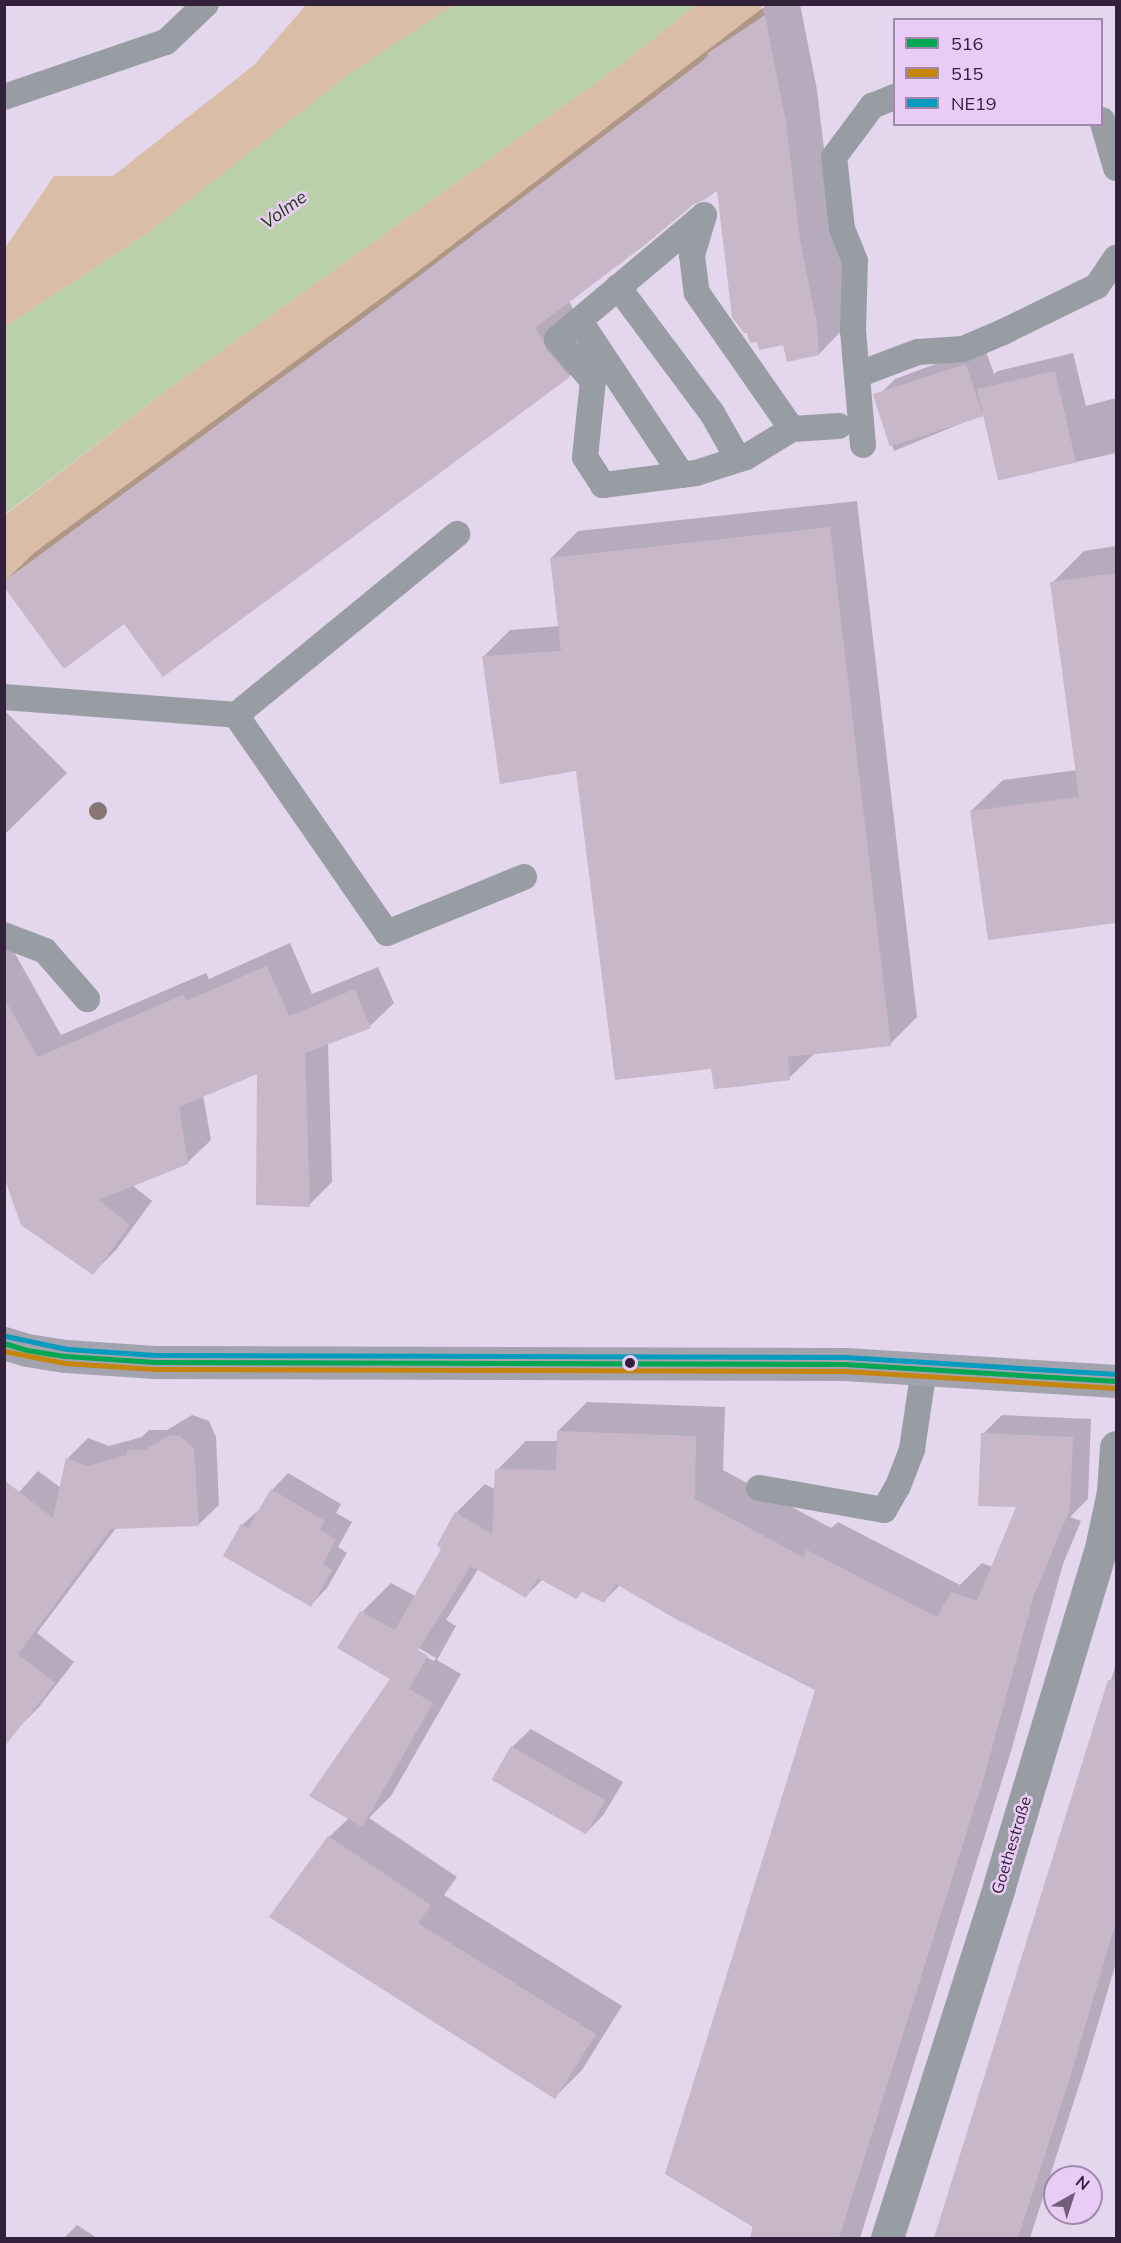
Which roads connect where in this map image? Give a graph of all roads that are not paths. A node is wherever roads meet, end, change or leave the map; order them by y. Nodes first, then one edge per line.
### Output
1 (206, 4) edge
2 (4, 97) edge
3 (893, 97) edge
4 (1103, 126) edge
5 (1116, 168) edge
6 (1116, 258) edge
7 (618, 287) junction
8 (579, 320) junction
9 (857, 375) junction
10 (839, 426) dead end
11 (792, 429) junction
12 (863, 445) dead end
13 (738, 459) junction
14 (682, 475) junction
15 (457, 534) dead end
16 (4, 697) edge
17 (236, 715) junction
18 (524, 877) dead end
19 (4, 935) edge
20 (87, 999) dead end
21 (4, 1343) edge
22 (924, 1368) junction
23 (1116, 1386) edge
24 (1116, 1447) edge
25 (759, 1488) dead end
26 (887, 2238) edge

1 - 2 lane
3 - 9 lane
4 - 5 lane
6 - 9 lane
7 - 8 lane
7 - 11 lane
7 - 13 lane
8 - 14 lane
8 - 14 lane
9 - 12 lane
10 - 11 lane
11 - 13 lane
13 - 14 lane
15 - 17 lane
16 - 17 lane
17 - 18 lane
19 - 20 lane
21 - 22 main road
22 - 23 main road
22 - 25 lane
24 - 26 street, Goethestraße

